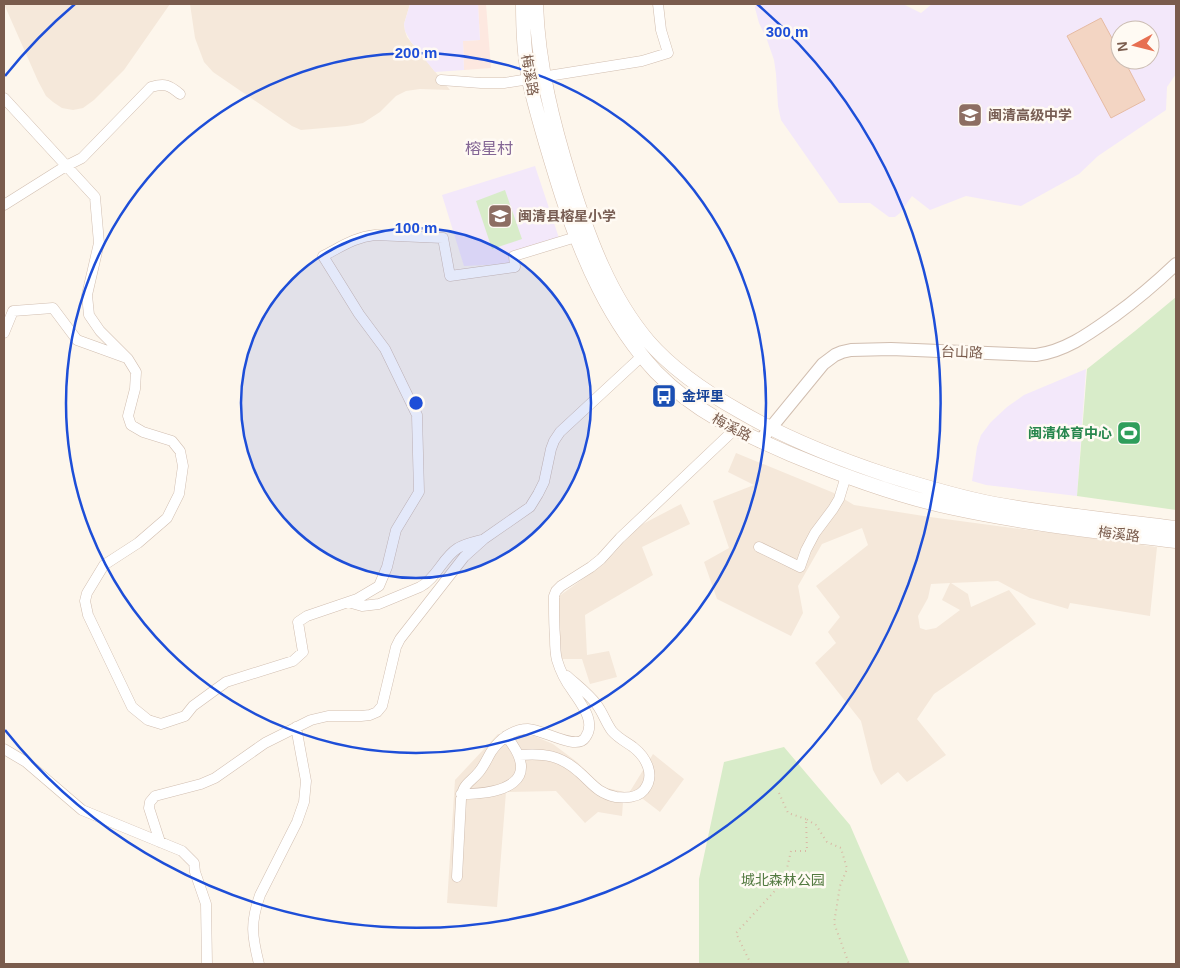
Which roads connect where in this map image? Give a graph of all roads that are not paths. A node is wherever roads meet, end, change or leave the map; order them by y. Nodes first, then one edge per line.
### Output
1 (523, 4) edge
2 (536, 4) edge
3 (658, 4) edge
4 (543, 76) junction
5 (529, 79) junction
6 (442, 80) dead end
7 (180, 94) dead end
8 (4, 98) edge
9 (66, 166) junction
10 (4, 205) edge
11 (576, 238) junction
12 (1176, 264) edge
13 (4, 333) edge
14 (642, 356) junction
15 (128, 359) junction
16 (770, 428) junction
17 (735, 430) junction
18 (760, 441) junction
19 (846, 476) junction
20 (1176, 528) edge
21 (484, 539) junction
22 (1176, 541) edge
23 (759, 547) dead end
24 (348, 602) junction
25 (561, 670) junction
26 (296, 727) junction
27 (506, 736) junction
28 (4, 749) edge
29 (519, 755) junction
30 (461, 794) junction
31 (160, 842) junction
32 (457, 877) dead end
33 (207, 964) edge
34 (258, 964) edge

1 - 5 main road, 梅溪路
2 - 4 main road, 梅溪路
3 - 4 street
4 - 5 street
4 - 16 main road, 梅溪路
5 - 6 street
5 - 11 main road, 梅溪路
7 - 9 street
8 - 9 street
9 - 10 street
9 - 15 street
11 - 14 main road, 梅溪路
11 - 24 street
12 - 16 street, 台山路
13 - 15 street
14 - 17 main road, 梅溪路
14 - 21 street
15 - 24 street
16 - 18 street, 台山路
16 - 20 main road, 梅溪路
17 - 18 main road, 梅溪路
17 - 25 street
18 - 19 main road, 梅溪路
19 - 22 main road, 梅溪路
19 - 23 street
21 - 24 street
21 - 26 street
25 - 27 street
25 - 29 street
26 - 31 street
26 - 34 street
27 - 29 street
27 - 30 street
28 - 31 street
29 - 30 street
30 - 32 street
31 - 33 street

